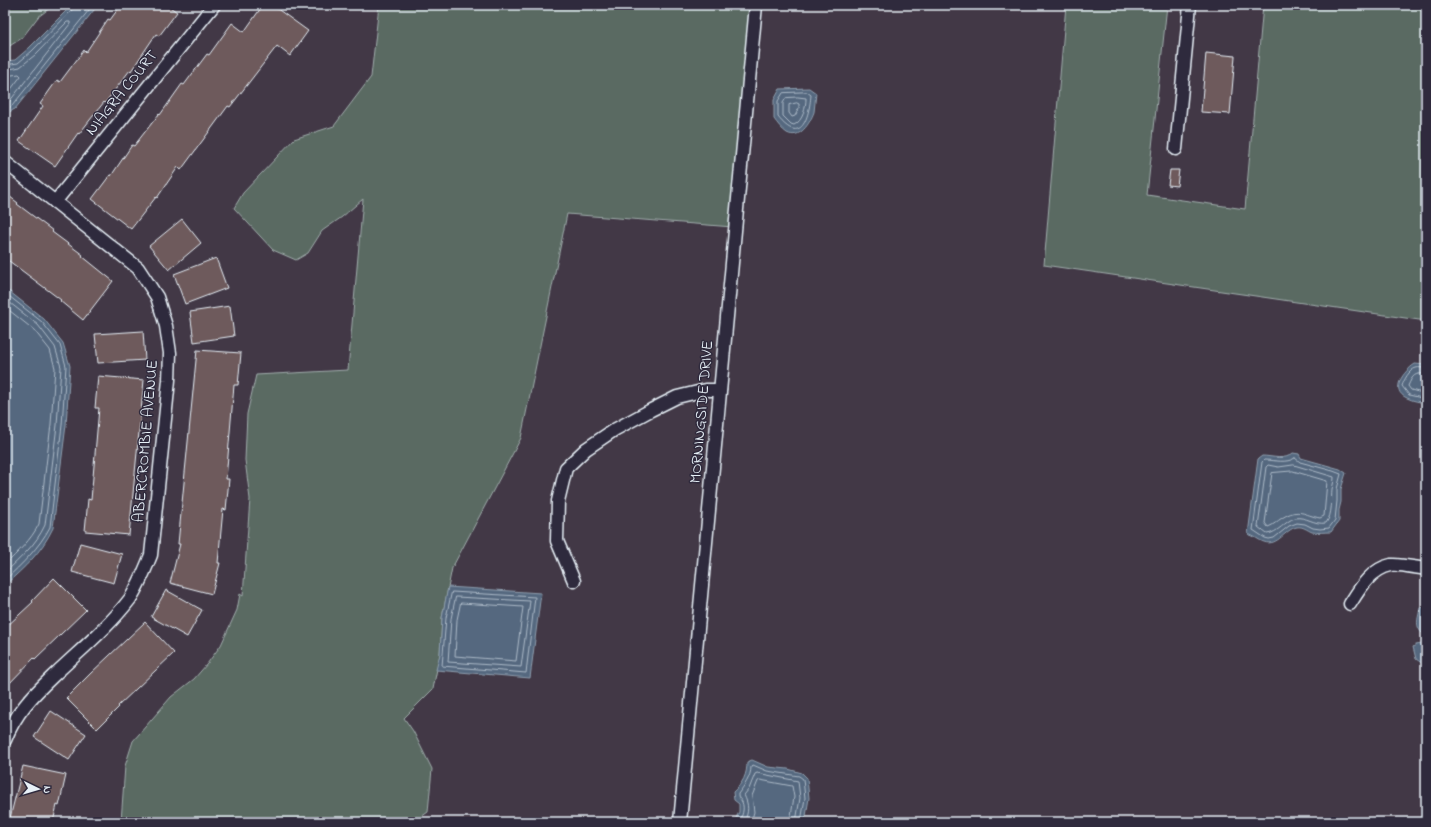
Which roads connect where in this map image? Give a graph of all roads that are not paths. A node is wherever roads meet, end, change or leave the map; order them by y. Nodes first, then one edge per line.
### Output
1 (214, 5) edge
2 (756, 5) edge
3 (1190, 5) edge
4 (1176, 149) dead end
5 (5, 162) edge
6 (55, 202) junction
7 (720, 390) junction
8 (1426, 569) edge
9 (574, 581) dead end
10 (1350, 604) dead end
11 (5, 740) edge
12 (680, 822) edge

1 - 6 street, NIAGRA COURT
2 - 7 street, MORNINGSIDE DRIVE
3 - 4 street
5 - 6 street, ABERCROMBIE AVENUE
6 - 11 street, ABERCROMBIE AVENUE
7 - 9 street
7 - 12 street, MORNINGSIDE DRIVE
8 - 10 street

